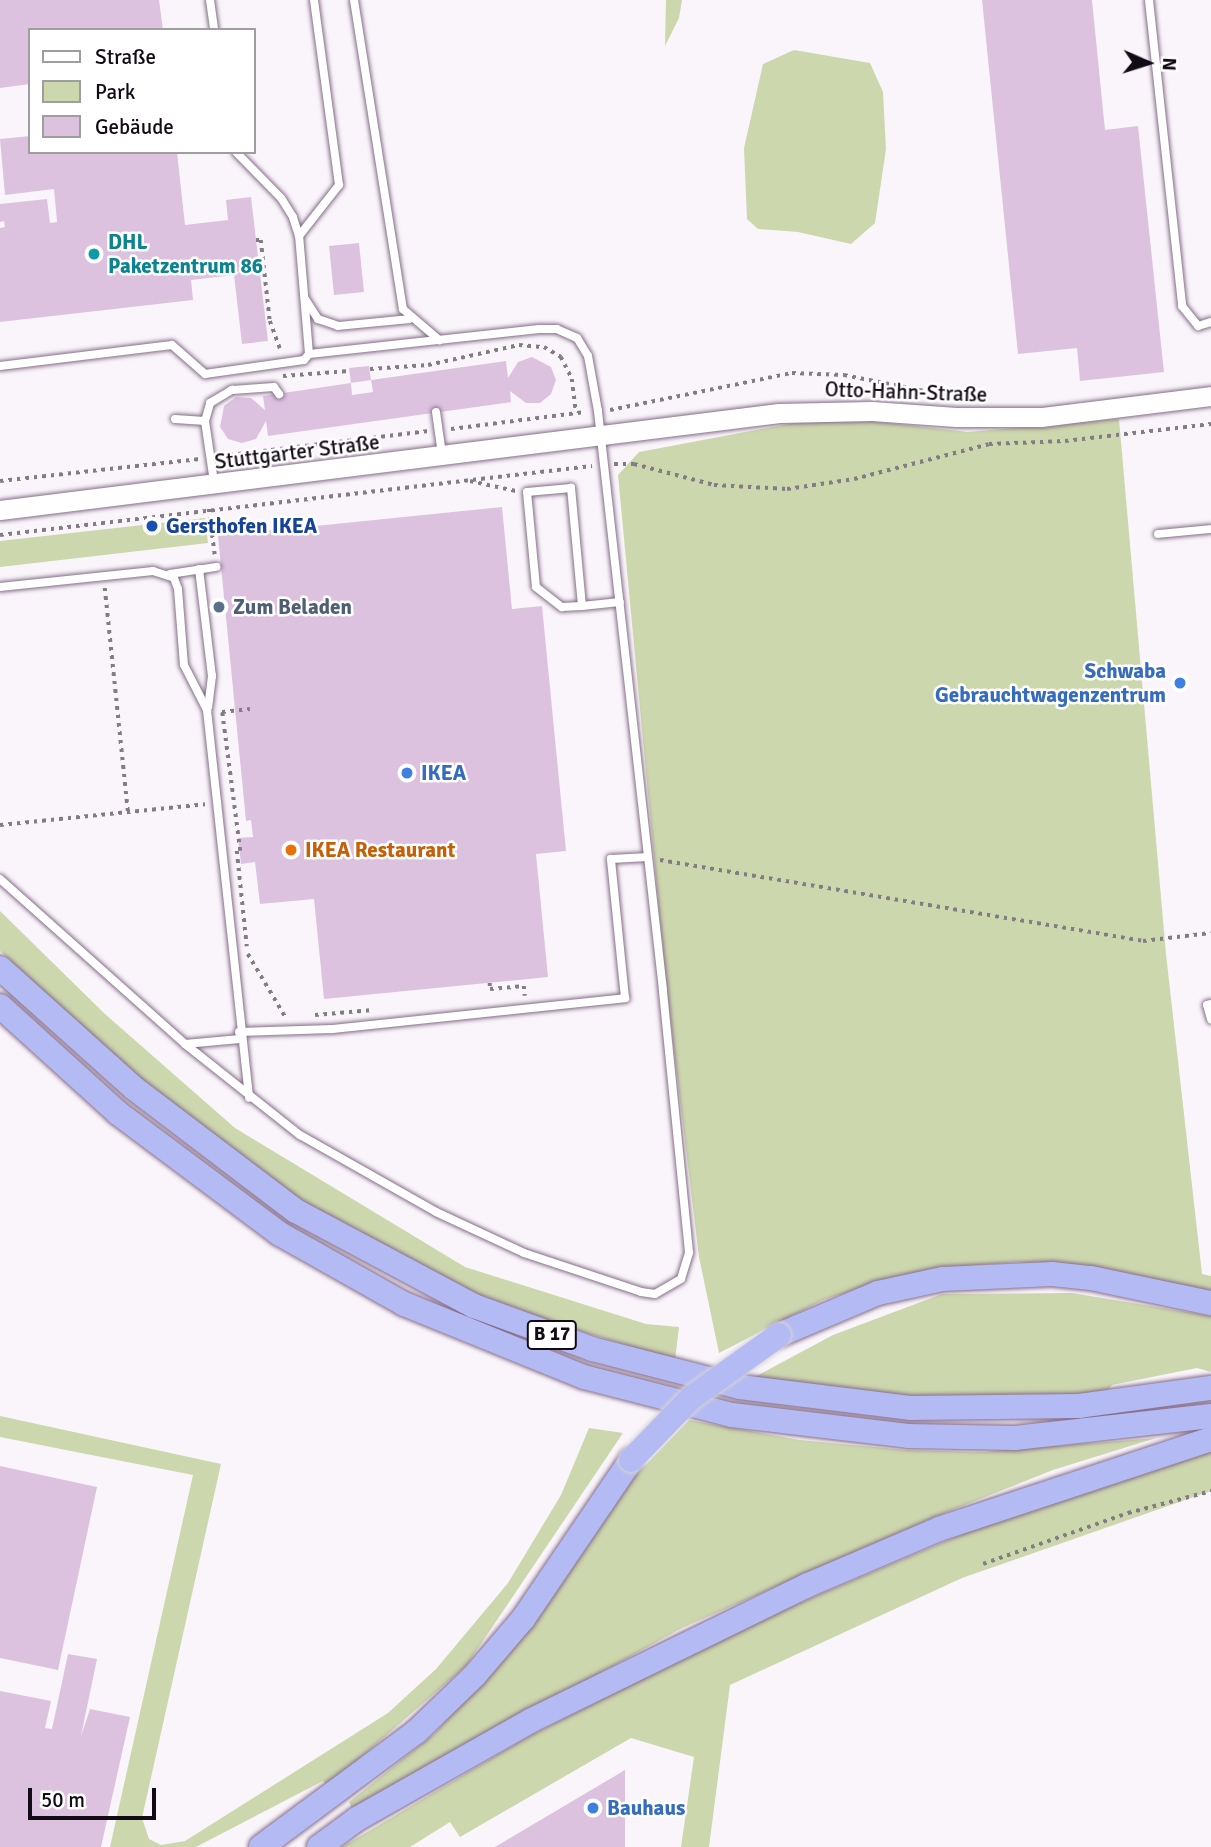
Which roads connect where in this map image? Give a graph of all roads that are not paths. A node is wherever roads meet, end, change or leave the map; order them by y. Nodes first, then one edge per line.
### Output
1 (210, 0) edge
2 (314, 0) edge
3 (354, 0) edge
4 (1149, 0) edge
5 (214, 28) edge
6 (238, 154) edge
7 (299, 236) junction
8 (305, 298) junction
9 (409, 319) junction
10 (1211, 322) edge
11 (439, 340) junction
12 (309, 354) junction
13 (0, 366) edge
14 (279, 394) dead end
15 (1211, 396) edge
16 (436, 412) dead end
17 (175, 419) dead end
18 (205, 421) junction
19 (600, 435) junction
20 (442, 456) junction
21 (214, 486) junction
22 (0, 510) edge
23 (1211, 529) edge
24 (1158, 534) dead end
25 (216, 568) road end
26 (199, 569) junction
27 (170, 574) junction
28 (0, 587) edge
29 (620, 602) junction
30 (582, 606) junction
31 (207, 710) junction
32 (648, 857) junction
33 (0, 879) edge
34 (0, 968) edge
35 (1211, 1004) edge
36 (0, 1006) edge
37 (1211, 1019) edge
38 (240, 1035) junction
39 (185, 1044) junction
40 (249, 1098) junction
41 (1211, 1303) edge
42 (1211, 1388) edge
43 (1211, 1416) edge
44 (1211, 1439) edge
45 (261, 1847) edge
46 (319, 1847) edge

1 - 5 lane
2 - 7 lane
3 - 9 lane
4 - 10 lane
6 - 7 lane
7 - 8 lane
8 - 9 lane
8 - 12 lane
9 - 11 lane
11 - 12 lane
11 - 19 lane
12 - 13 lane
14 - 18 lane
15 - 19 street, Otto-Hahn-Straße
16 - 20 lane
17 - 18 lane
18 - 21 lane
19 - 20 street, Stuttgarter Straße
19 - 29 lane
20 - 21 street, Stuttgarter Straße
21 - 22 street, Stuttgarter Straße
23 - 24 lane
25 - 26 lane
26 - 27 lane
26 - 31 lane
27 - 28 lane
27 - 31 lane
29 - 30 lane
29 - 32 lane
30 - 30 lane
31 - 38 lane
32 - 38 lane
32 - 40 lane
33 - 39 lane
34 - 42 highway, B 17
35 - 37 lane
36 - 43 highway, B 17
38 - 39 lane
38 - 40 lane
39 - 40 lane
41 - 45 highway, bridge
44 - 46 highway

